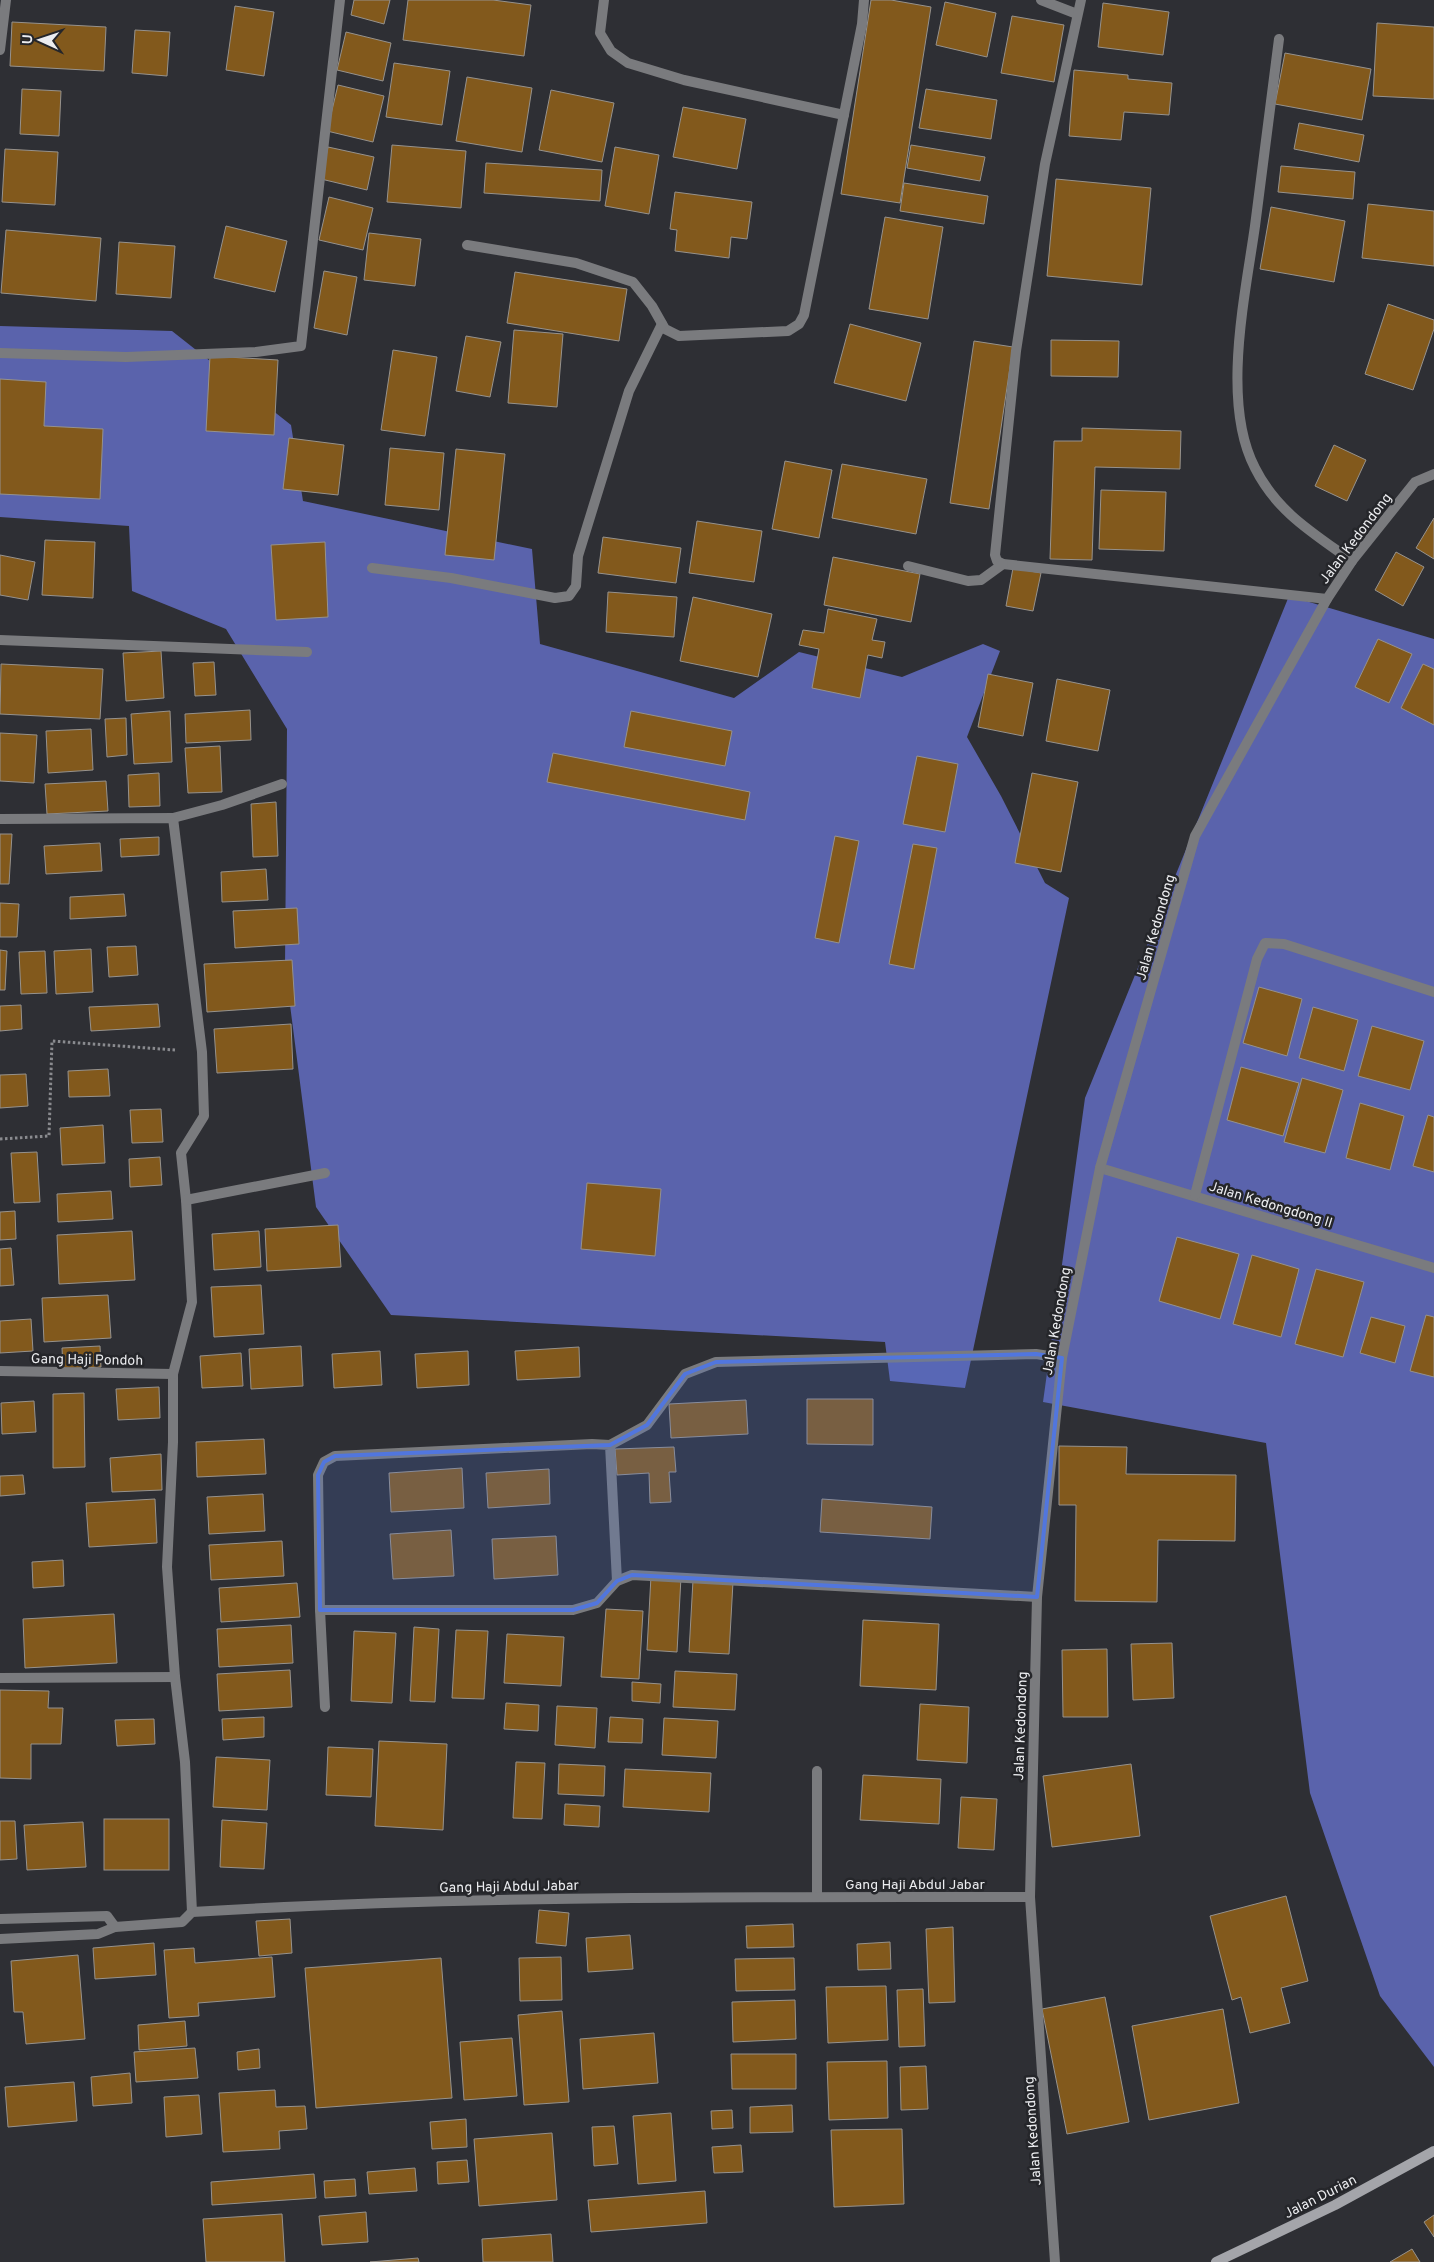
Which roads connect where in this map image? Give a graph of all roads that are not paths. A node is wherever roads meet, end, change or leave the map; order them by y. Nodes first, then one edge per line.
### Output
1 (6, 0) edge
2 (340, 0) edge
3 (604, 0) edge
4 (864, 0) edge
5 (1041, 0) edge
6 (1081, 0) edge
7 (1077, 14) junction
8 (1279, 39) dead end
9 (0, 50) edge
10 (844, 115) junction
11 (467, 245) dead end
12 (662, 324) junction
13 (0, 353) edge
14 (1434, 474) edge
15 (1352, 561) junction
16 (1003, 564) junction
17 (908, 566) dead end
18 (372, 568) dead end
19 (1327, 599) junction
20 (0, 640) edge
21 (307, 652) dead end
22 (282, 784) dead end
23 (173, 818) junction
24 (0, 819) edge
25 (1434, 992) edge
26 (1100, 1168) junction
27 (325, 1173) dead end
28 (1195, 1195) junction
29 (186, 1200) junction
30 (1434, 1268) edge
31 (1062, 1358) junction
32 (0, 1371) edge
33 (173, 1374) junction
34 (610, 1444) junction
35 (617, 1581) junction
36 (1037, 1597) junction
37 (320, 1610) junction
38 (175, 1677) junction
39 (0, 1678) edge
40 (325, 1706) dead end
41 (817, 1771) dead end
42 (817, 1897) junction
43 (1030, 1897) junction
44 (192, 1912) junction
45 (0, 1919) edge
46 (114, 1927) junction
47 (0, 1938) edge
48 (1434, 2151) edge
49 (1055, 2262) edge
50 (1216, 2262) edge

1 - 9 street
2 - 13 street
3 - 10 street
4 - 10 street
5 - 7 street
6 - 7 street
7 - 16 street
8 - 15 street
10 - 12 street
11 - 12 street
12 - 18 street
14 - 15 street, Jalan Kedondong
15 - 19 street, Jalan Kedondong
16 - 17 street
16 - 19 street
19 - 26 street, Jalan Kedondong
20 - 21 street
22 - 23 street
23 - 24 street
23 - 29 street
25 - 28 street
26 - 28 street, Jalan Kedongdong II
26 - 31 street, Jalan Kedondong
27 - 29 street
28 - 30 street, Jalan Kedongdong II
29 - 33 street
31 - 34 street
31 - 36 street, Jalan Kedondong
32 - 33 street, Gang Haji Pondoh
33 - 38 street
34 - 35 street
34 - 37 street
35 - 36 street
35 - 37 street
36 - 43 street, Jalan Kedondong
37 - 40 street
38 - 39 street
38 - 44 street
41 - 42 street
42 - 43 street, Gang Haji Abdul Jabar
42 - 44 street, Gang Haji Abdul Jabar
43 - 49 street, Jalan Kedondong
44 - 46 street, Gang Haji Abdul Jabar
45 - 46 street
46 - 47 street, Gang Haji Abdul Jabar
48 - 50 main road, Jalan Durian

